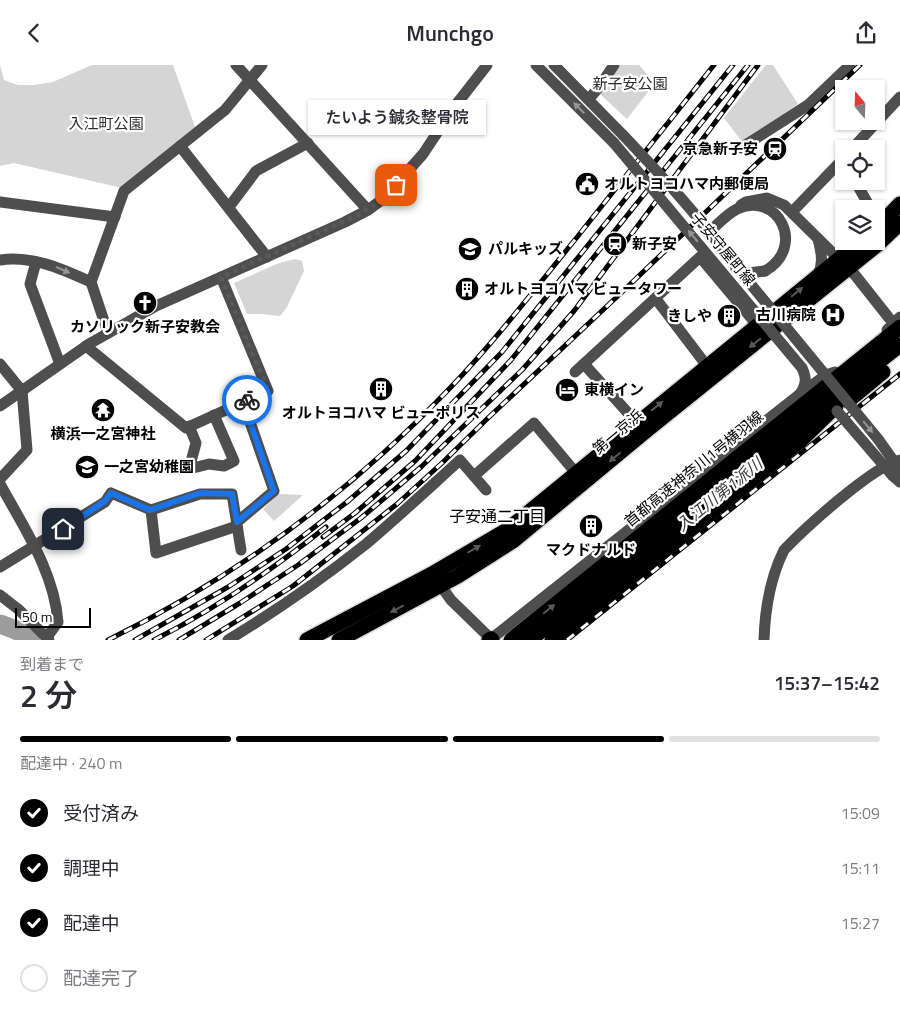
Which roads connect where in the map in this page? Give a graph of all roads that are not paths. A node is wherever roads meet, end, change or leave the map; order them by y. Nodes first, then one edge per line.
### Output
1 (236, 65) edge
2 (262, 65) edge
3 (487, 65) edge
4 (536, 65) edge
5 (554, 65) edge
6 (614, 65) edge
7 (850, 65) edge
8 (250, 81) junction
9 (900, 97) edge
10 (589, 99) junction
11 (860, 140) edge
12 (308, 143) junction
13 (180, 146) junction
14 (742, 148) dead end
15 (835, 167) edge
16 (0, 201) edge
17 (900, 204) edge
18 (229, 207) junction
19 (368, 210) junction
20 (792, 212) junction
21 (115, 217) junction
22 (885, 218) edge
23 (900, 223) edge
24 (710, 231) junction
25 (817, 237) junction
26 (854, 250) edge
27 (267, 257) junction
28 (0, 260) edge
29 (36, 262) junction
30 (844, 263) junction
31 (818, 275) junction
32 (221, 277) junction
33 (91, 282) junction
34 (656, 299) junction
35 (896, 320) edge
36 (756, 325) junction
37 (108, 333) junction
38 (900, 345) edge
39 (86, 346) junction
40 (900, 358) edge
41 (584, 363) junction
42 (878, 363) junction
43 (0, 364) edge
44 (60, 365) junction
45 (707, 365) junction
46 (802, 368) junction
47 (846, 369) junction
48 (575, 372) dead end
49 (826, 375) junction
50 (825, 388) junction
51 (22, 391) junction
52 (800, 394) junction
53 (243, 402) junction
54 (0, 406) edge
55 (842, 406) junction
56 (214, 415) junction
57 (637, 423) junction
58 (189, 426) junction
59 (900, 460) edge
60 (900, 470) edge
61 (474, 476) junction
62 (580, 478) junction
63 (0, 479) edge
64 (900, 482) edge
65 (0, 484) edge
66 (486, 491) dead end
67 (150, 510) junction
68 (237, 524) junction
69 (35, 547) junction
70 (241, 550) dead end
71 (0, 567) edge
72 (436, 579) junction
73 (0, 595) edge
74 (48, 639) edge
75 (228, 640) edge
76 (307, 640) edge
77 (338, 640) edge
78 (491, 640) edge
79 (511, 640) edge
80 (530, 640) edge
81 (546, 640) edge
82 (552, 640) edge
83 (764, 640) edge

1 - 8 street
2 - 8 street
3 - 19 street
46 -> 4 street, 子安守屋町線, bridge
5 - 10 street, 子安守屋町線
6 - 10 street
7 - 14 street
8 - 12 street
8 - 13 street
9 - 11 street
10 - 24 street, 子安守屋町線, bridge
12 - 18 street
12 - 19 street
13 - 18 street
13 - 21 street
15 - 20 street
16 - 21 street
17 - 22 highway
18 - 27 street
19 - 27 street
20 - 24 street, bridge
20 - 25 street
21 - 33 street
23 - 30 highway, 第一京浜
24 - 49 street, 子安守屋町線, bridge
25 - 30 street
25 - 31 street
26 - 30 highway, 第一京浜
27 - 32 street
28 - 29 street
29 -> 33 street
29 - 44 street
30 - 31 highway, 第一京浜
30 - 35 street
30 -> 62 highway, 第一京浜
36 -> 31 highway, 第一京浜
32 - 37 street
32 - 53 street
33 - 37 street
34 - 36 street
34 - 41 street
34 - 45 street
35 - 47 street
79 -> 35 highway, 首都高速神奈川1号横羽線
36 - 45 highway, 第一京浜
37 - 39 street
38 - 42 highway, 首都高速神奈川1号横羽線
39 - 44 street
39 - 58 street
40 - 55 highway
41 - 48 street
41 - 57 street
42 - 80 highway, 首都高速神奈川1号横羽線
42 - 82 highway
43 - 51 street
44 - 51 street
57 -> 45 highway, 第一京浜
46 - 50 street, 子安守屋町線
46 - 52 street
47 - 49 street
47 - 50 street
49 - 50 street, 子安守屋町線, bridge
50 - 52 street
50 - 55 street, 子安守屋町線
50 - 81 highway
51 - 54 street
51 - 63 street
52 - 78 street
53 - 56 street
53 - 68 street
55 -> 60 street, 子安守屋町線, bridge
55 - 64 street, 子安守屋町線, bridge
56 - 58 street
56 - 58 street
57 - 62 highway, 第一京浜
59 - 83 street
61 - 62 street
61 - 66 street
61 - 75 street
62 - 72 highway, 第一京浜
65 - 69 street
67 - 68 street
67 - 68 street
67 - 69 street
68 - 70 street
69 - 71 street
69 - 74 street
72 - 76 highway, 第一京浜
72 -> 77 highway, 第一京浜
72 - 78 street
73 - 74 street

